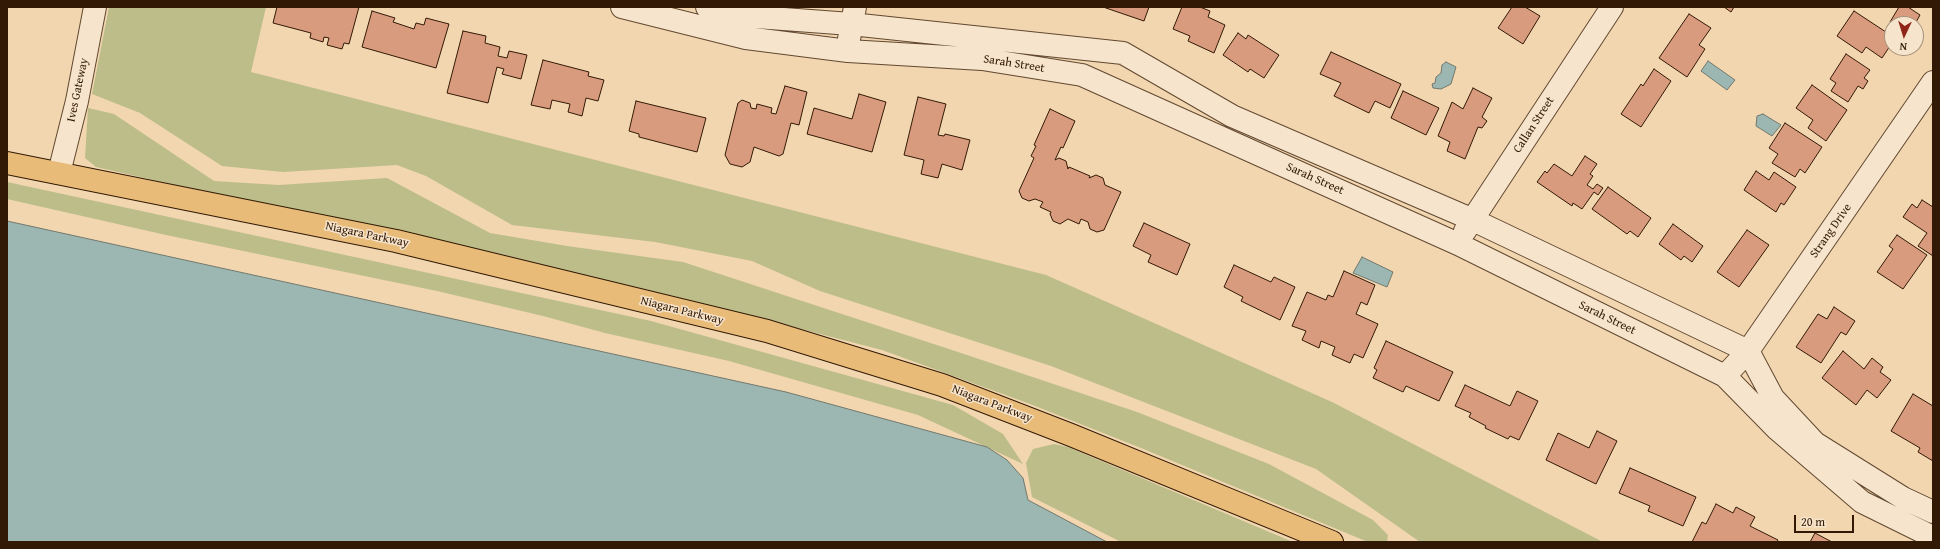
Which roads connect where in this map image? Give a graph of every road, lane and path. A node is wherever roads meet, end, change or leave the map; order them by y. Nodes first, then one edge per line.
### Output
1 (95, 7) edge
2 (622, 7) edge
3 (707, 7) edge
4 (1612, 7) edge
5 (853, 16) edge
6 (848, 51) junction
7 (1933, 82) edge
8 (1232, 116) junction
9 (1222, 137) junction
10 (7, 163) edge
11 (59, 173) junction
12 (1471, 219) junction
13 (1458, 244) junction
14 (1748, 351) junction
15 (1725, 376) junction
16 (1933, 512) edge
17 (1933, 537) edge
18 (1332, 542) edge

1 - 11 street, Ives Gateway
2 - 6 street, Sarah Street
3 - 5 street, Sarah Street
4 - 12 street, Callan Street
5 - 6 street
5 - 8 street, Sarah Street
6 - 9 street, Sarah Street
7 - 14 street, Strang Drive
8 - 9 street
8 - 12 street, Sarah Street
9 - 13 street, Sarah Street
10 - 11 main road, Niagara Parkway
11 - 18 main road, Niagara Parkway
12 - 13 street, Callan Street
12 - 14 street, Sarah Street
13 - 15 street, Sarah Street
14 - 15 street, Strang Drive
14 - 16 street
15 - 17 street, Sarah Street

